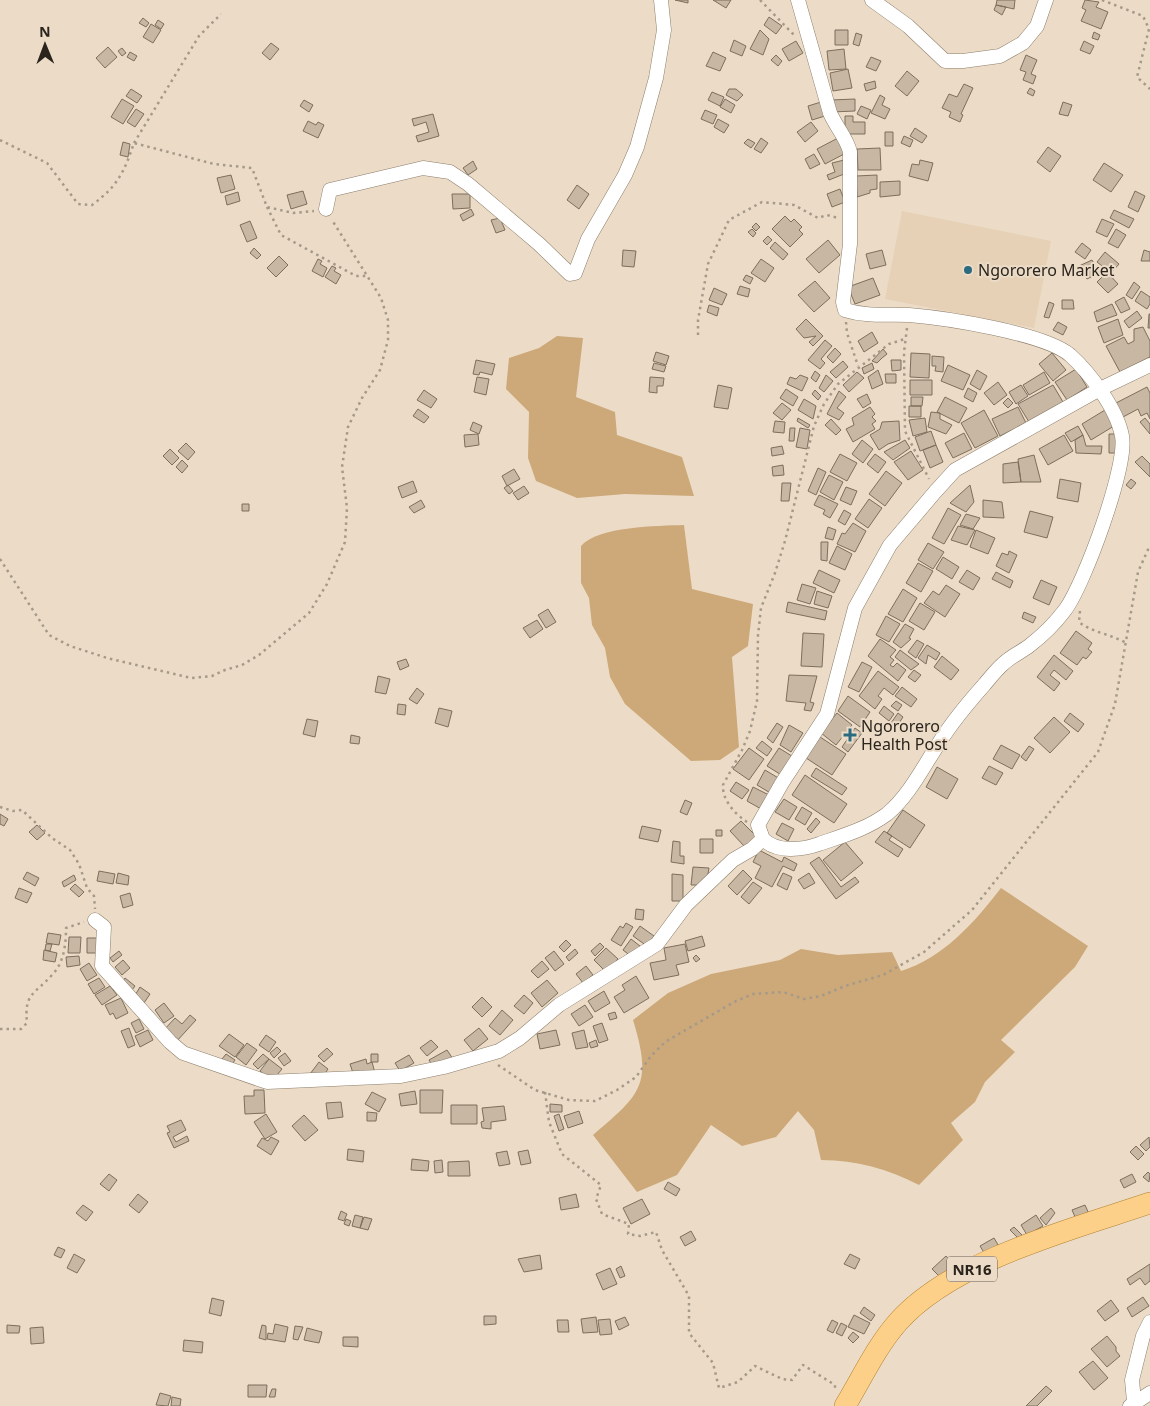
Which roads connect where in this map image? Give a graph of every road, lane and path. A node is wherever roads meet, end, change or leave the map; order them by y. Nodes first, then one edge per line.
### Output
1 (660, 0) edge
2 (760, 0) edge
3 (798, 0) edge
4 (872, 0) edge
5 (1046, 0) edge
6 (1102, 0) edge
7 (221, 14) dead end
8 (812, 54) junction
9 (1150, 89) edge
10 (0, 140) edge
11 (134, 143) junction
12 (267, 207) junction
13 (326, 209) junction
14 (849, 218) junction
15 (367, 276) junction
16 (845, 310) junction
17 (908, 315) junction
18 (698, 335) dead end
19 (905, 339) junction
20 (1150, 365) edge
21 (858, 366) junction
22 (1100, 388) junction
23 (935, 492) junction
24 (1150, 545) edge
25 (0, 559) edge
26 (1080, 605) dead end
27 (1126, 643) junction
28 (0, 807) edge
29 (758, 825) junction
30 (763, 839) junction
31 (94, 896) dead end
32 (95, 920) joint
33 (0, 1029) edge
34 (499, 1051) junction
35 (545, 1092) junction
36 (1150, 1203) edge
37 (1150, 1322) edge
38 (1150, 1392) edge
39 (840, 1399) edge
40 (1132, 1404) edge

1 - 13 street
2 - 8 path
3 - 8 street
4 - 5 street
6 - 9 path
7 - 11 path
8 - 14 street
10 - 11 path
11 - 12 path
12 - 13 path
12 - 15 path
13 - 15 path
14 - 16 street
14 - 18 path
15 - 25 path
16 - 17 street
16 - 21 path
17 - 19 path
17 - 22 street
19 - 21 path
19 - 23 path
20 - 22 street
21 - 29 path
22 - 23 street
22 - 30 street
23 - 29 street
24 - 27 path
26 - 27 path
27 - 35 path
28 - 31 path
29 - 30 street
30 - 34 street
32 - 33 path
32 - 34 street
34 - 35 path
35 - 39 path
36 - 39 main road, NR16
37 - 40 street
38 - 40 street

